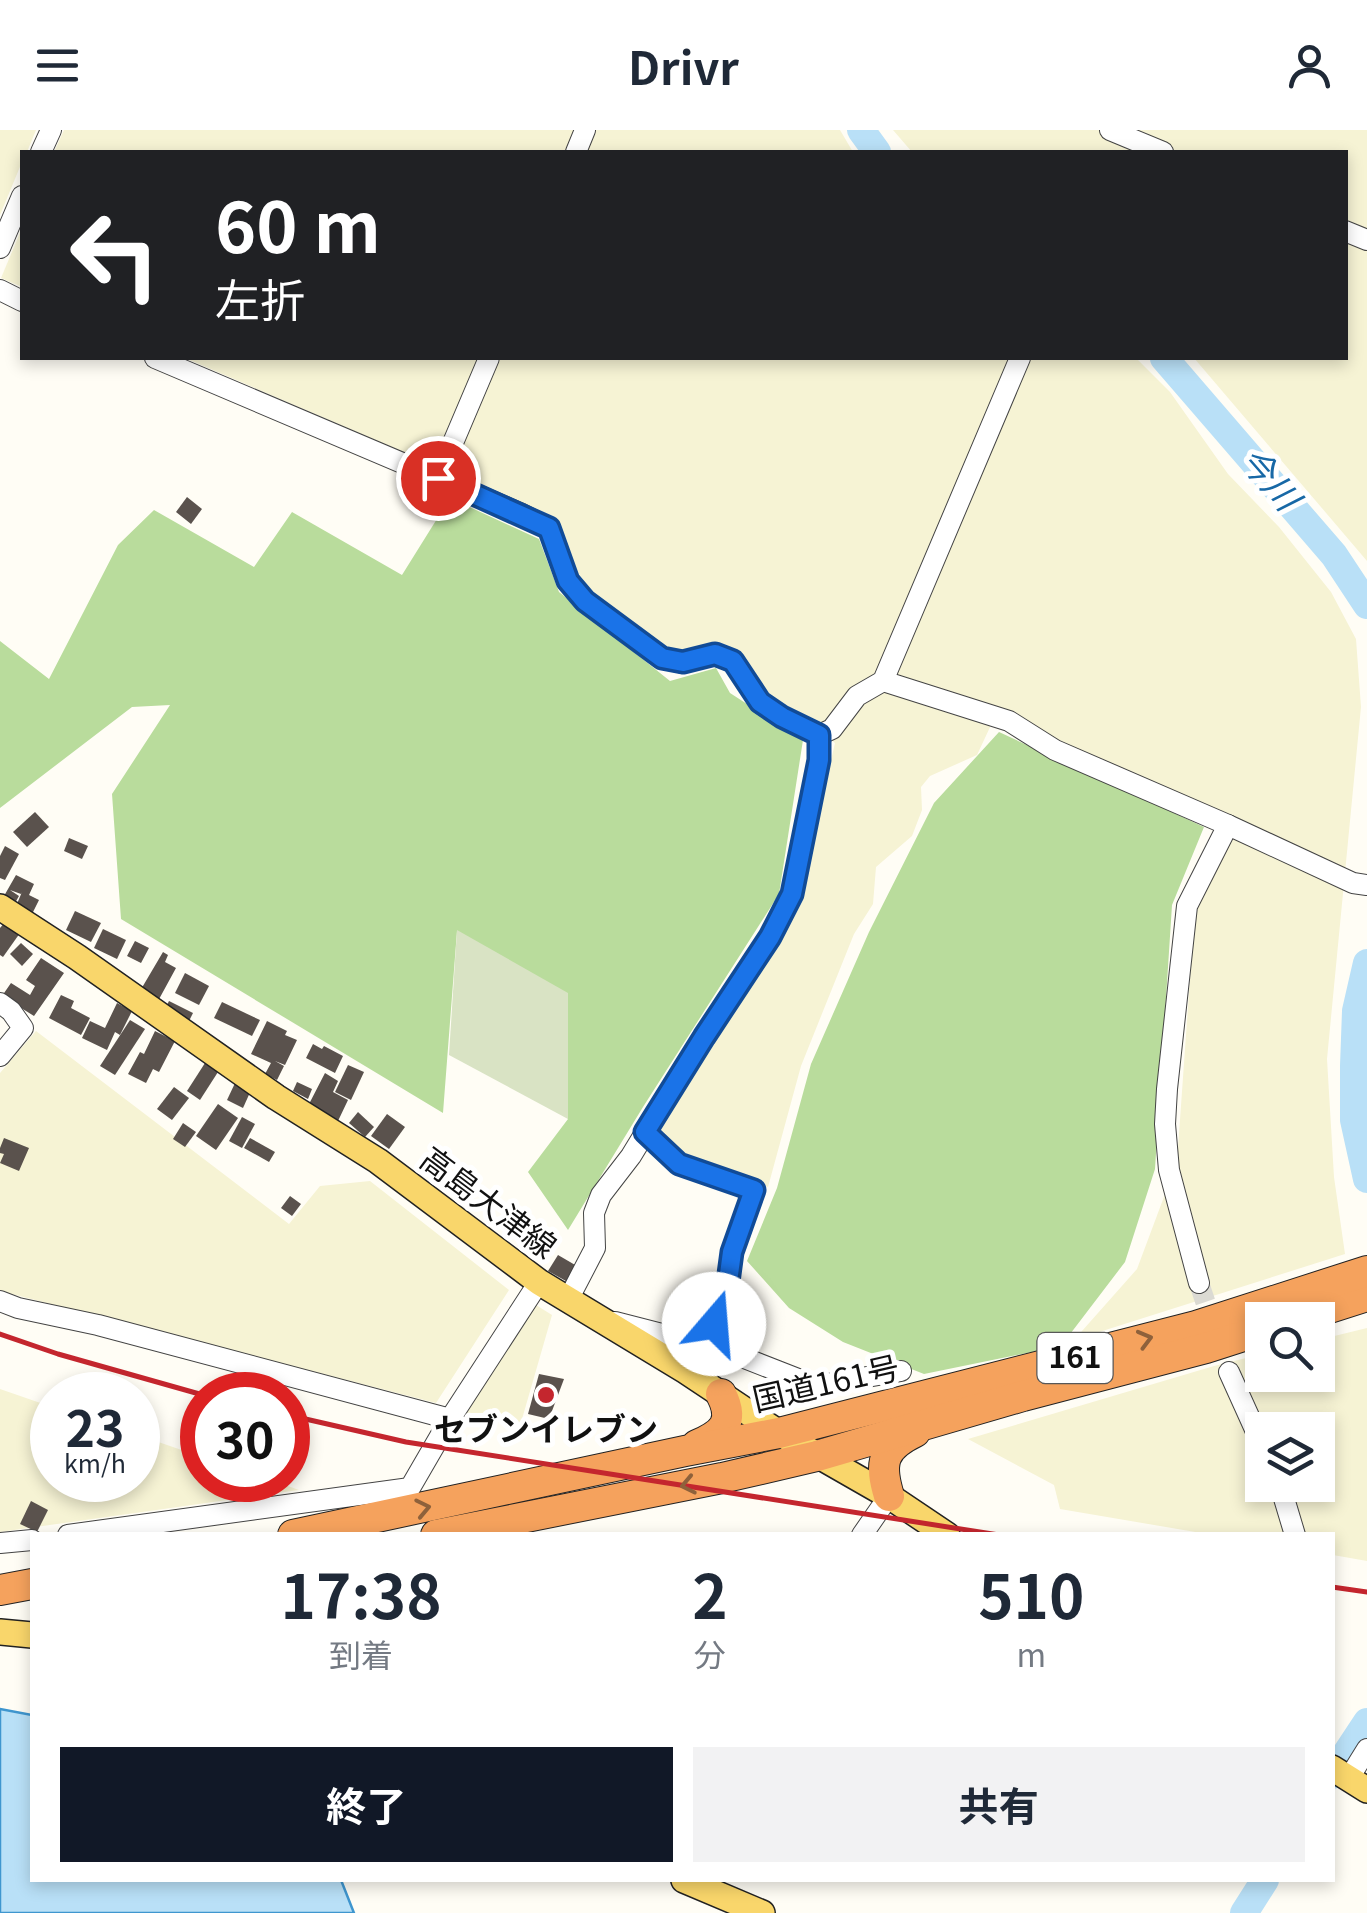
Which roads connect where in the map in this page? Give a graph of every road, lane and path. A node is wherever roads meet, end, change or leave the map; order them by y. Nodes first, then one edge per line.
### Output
1 (1113, 130) edge
2 (1158, 150) edge
3 (20, 201) edge
4 (0, 248) edge
5 (160, 360) edge
6 (488, 360) edge
7 (1019, 360) edge
8 (438, 478) junction
9 (883, 681) junction
10 (819, 735) junction
11 (1228, 825) junction
12 (1367, 884) edge
13 (0, 908) edge
14 (0, 1004) edge
15 (0, 1056) edge
16 (645, 1132) junction
17 (1367, 1271) edge
18 (539, 1282) junction
19 (1198, 1284) tunnel mouth
20 (1367, 1296) edge
21 (568, 1300) junction
22 (0, 1301) edge
23 (1335, 1306) edge
24 (606, 1322) junction
25 (1245, 1335) edge
26 (702, 1344) junction
27 (901, 1370) dead end
28 (686, 1371) junction
29 (1229, 1372) tunnel mouth
30 (1023, 1396) junction
31 (731, 1400) junction
32 (1247, 1412) edge
33 (960, 1415) junction
34 (450, 1419) junction
35 (806, 1445) junction
36 (685, 1451) junction
37 (733, 1475) junction
38 (888, 1496) junction
39 (1285, 1502) edge
40 (90, 1532) edge
41 (307, 1532) edge
42 (451, 1532) edge
43 (864, 1532) edge
44 (942, 1532) edge
45 (1294, 1532) edge
46 (30, 1540) edge
47 (0, 1544) edge
48 (30, 1586) edge
49 (0, 1591) edge
50 (0, 1632) edge
51 (30, 1635) edge
52 (1367, 1749) edge
53 (1348, 1778) edge
54 (689, 1882) edge
55 (762, 1913) edge

1 - 2 street
3 - 4 street
5 - 8 street
6 - 8 street
7 - 9 street
8 - 10 street
9 - 10 street
9 - 11 street
10 - 16 street
11 - 12 street
11 - 19 street
13 - 18 main road, 高島大津線
14 - 15 street
16 - 21 street
16 - 26 street
35 -> 17 highway, 国道161号 / 161
18 - 21 main road, 高島大津線
18 - 34 street
20 - 23 highway
21 - 24 main road, 高島大津線
22 - 34 street
24 - 26 street
24 - 28 main road, 高島大津線
25 - 30 highway, 国道161号 / 161
26 - 27 street
26 - 28 street
28 - 31 main road, 高島大津線
29 - 32 street
30 - 33 highway, 国道161号 / 161
30 - 35 highway
31 - 35 highway
31 - 36 highway
33 - 35 highway, 国道161号 / 161
33 - 38 highway
34 - 40 street
35 - 36 highway, 国道161号 / 161
35 - 37 highway, 国道161号 / 161
35 - 37 highway
35 - 38 main road
41 -> 36 highway, 国道161号 / 161
37 -> 42 highway, 国道161号 / 161
38 - 43 street
38 - 44 main road
39 - 45 street
46 - 47 street
48 - 49 highway
50 - 51 main road
52 - 53 street
54 - 55 main road

